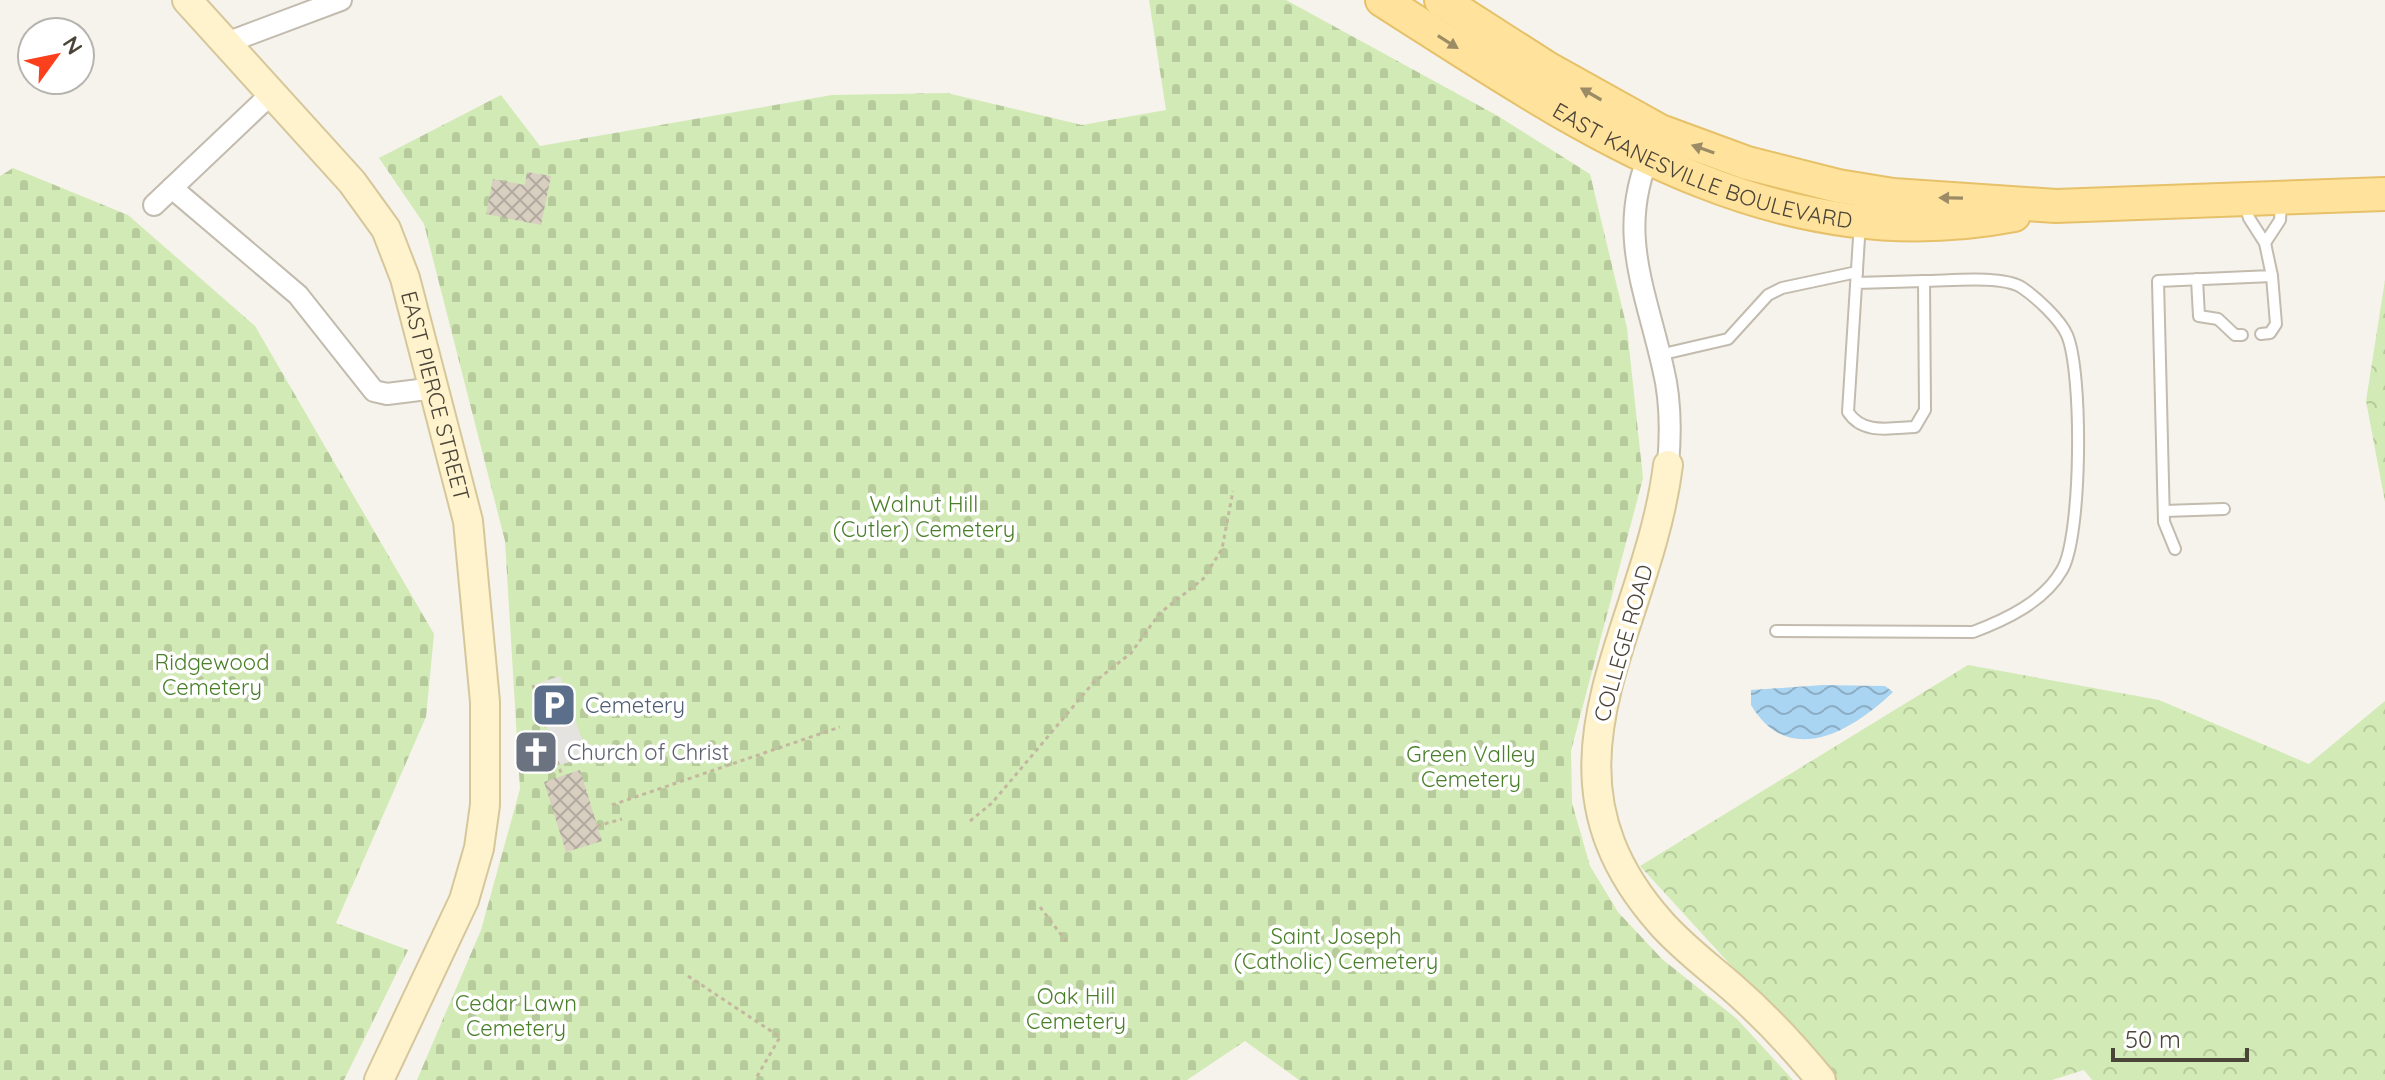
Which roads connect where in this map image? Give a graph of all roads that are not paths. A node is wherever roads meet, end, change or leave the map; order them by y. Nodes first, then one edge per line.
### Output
1 (187, 0) edge
2 (341, 0) edge
3 (1382, 0) edge
4 (1441, 0) edge
5 (226, 43) junction
6 (272, 93) junction
7 (1654, 145) junction
8 (172, 188) junction
9 (2385, 194) edge
10 (2282, 198) junction
11 (2244, 199) junction
12 (154, 205) dead end
13 (2056, 206) junction
14 (1860, 220) junction
15 (2265, 243) junction
16 (2272, 276) junction
17 (1857, 278) junction
18 (2197, 279) junction
19 (1924, 281) junction
20 (2261, 334) dead end
21 (2242, 335) dead end
22 (1659, 355) junction
23 (435, 388) junction
24 (1668, 465) joint
25 (2224, 509) dead end
26 (2164, 511) junction
27 (2175, 549) dead end
28 (1776, 631) dead end
29 (379, 1080) edge
30 (1821, 1080) edge

1 - 5 main road, EAST PIERCE STREET
2 - 5 street
3 -> 7 main road, EAST KANESVILLE BOULEVARD
7 -> 4 main road, EAST KANESVILLE BOULEVARD
5 - 6 main road, EAST PIERCE STREET
6 - 8 street
6 - 23 main road, EAST PIERCE STREET
13 -> 7 main road, EAST KANESVILLE BOULEVARD
7 - 14 main road, EAST KANESVILLE BOULEVARD
7 - 22 street, COLLEGE ROAD
8 - 12 street
8 - 23 street
9 - 10 main road, EAST KANESVILLE BOULEVARD
10 - 11 main road, EAST KANESVILLE BOULEVARD
10 - 15 lane
11 - 13 main road, EAST KANESVILLE BOULEVARD
11 - 15 lane
13 - 14 main road, EAST KANESVILLE BOULEVARD
14 - 17 lane
15 - 16 lane
16 - 18 lane
16 - 20 lane
17 - 19 lane
17 - 19 lane
17 - 22 lane
18 - 21 lane
18 - 26 lane
19 - 28 lane
22 - 24 street, COLLEGE ROAD
23 - 29 main road, EAST PIERCE STREET
24 - 30 main road, COLLEGE ROAD
25 - 26 lane
26 - 27 lane

